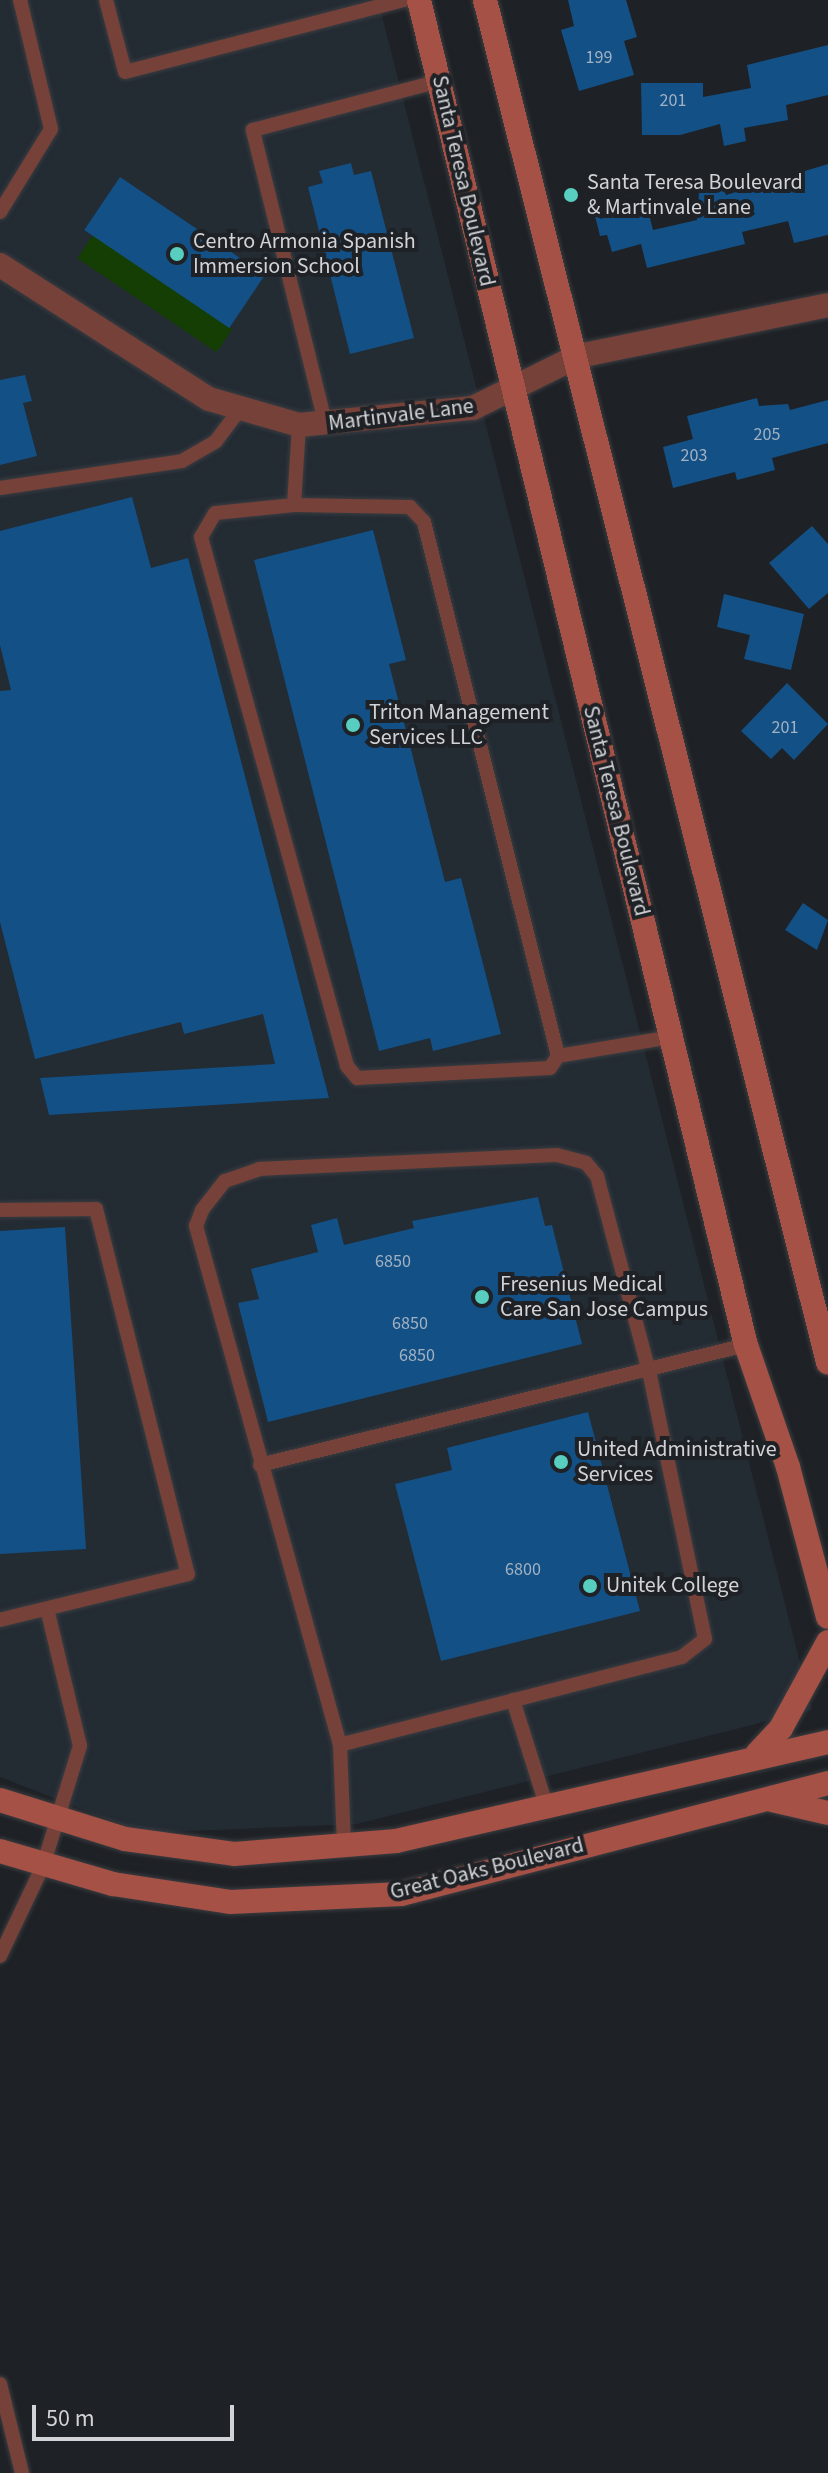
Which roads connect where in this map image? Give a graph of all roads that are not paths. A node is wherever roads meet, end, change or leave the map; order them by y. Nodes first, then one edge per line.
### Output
1 (20, 0) edge
2 (106, 0) edge
3 (404, 0) edge
4 (419, 0) edge
5 (485, 0) edge
6 (440, 81) junction
7 (0, 212) edge
8 (0, 265) edge
9 (828, 305) edge
10 (578, 356) junction
11 (514, 393) junction
12 (239, 411) junction
13 (299, 425) junction
14 (326, 426) junction
15 (0, 488) edge
16 (294, 505) junction
17 (671, 1037) junction
18 (558, 1056) junction
19 (0, 1210) edge
20 (746, 1345) junction
21 (828, 1363) edge
22 (649, 1371) junction
23 (260, 1465) junction
24 (47, 1609) junction
25 (828, 1617) edge
26 (0, 1620) edge
27 (828, 1642) edge
28 (513, 1700) junction
29 (828, 1742) edge
30 (340, 1745) junction
31 (757, 1754) junction
32 (828, 1783) edge
33 (766, 1799) junction
34 (0, 1800) edge
35 (547, 1808) junction
36 (828, 1813) edge
37 (57, 1822) junction
38 (344, 1845) junction
39 (0, 1851) edge
40 (43, 1866) junction
41 (0, 1956) edge
42 (0, 2384) edge
43 (22, 2473) edge

1 - 7 lane
2 - 3 lane
4 - 6 main road, Santa Teresa Boulevard
5 - 10 main road
6 - 11 main road, Santa Teresa Boulevard
6 - 14 lane
8 - 12 street, Martinvale Lane
9 - 10 street, Martinvale Lane
10 - 11 street, Martinvale Lane
10 - 21 main road
11 - 14 street, Martinvale Lane
11 - 17 main road, Santa Teresa Boulevard
12 - 13 street, Martinvale Lane
12 - 15 lane
13 - 14 street, Martinvale Lane
13 - 16 lane
16 - 18 lane
16 - 18 lane
17 - 18 lane
17 - 20 main road, Santa Teresa Boulevard
19 - 24 lane
20 - 22 lane
20 - 25 main road, Santa Teresa Boulevard
22 - 23 lane
22 - 23 lane
22 - 28 lane
23 - 30 lane
24 - 26 lane
24 - 37 lane
27 - 31 main road
28 - 30 lane
28 - 35 lane
29 - 31 main road, Great Oaks Boulevard
30 - 38 lane
31 - 35 main road, Great Oaks Boulevard
32 - 33 main road, Great Oaks Boulevard
33 - 36 main road
33 - 40 main road, Great Oaks Boulevard
34 - 37 main road, Great Oaks Boulevard
35 - 38 main road, Great Oaks Boulevard
37 - 38 main road, Great Oaks Boulevard
37 - 40 lane
39 - 40 main road, Great Oaks Boulevard
40 - 41 lane
42 - 43 lane

